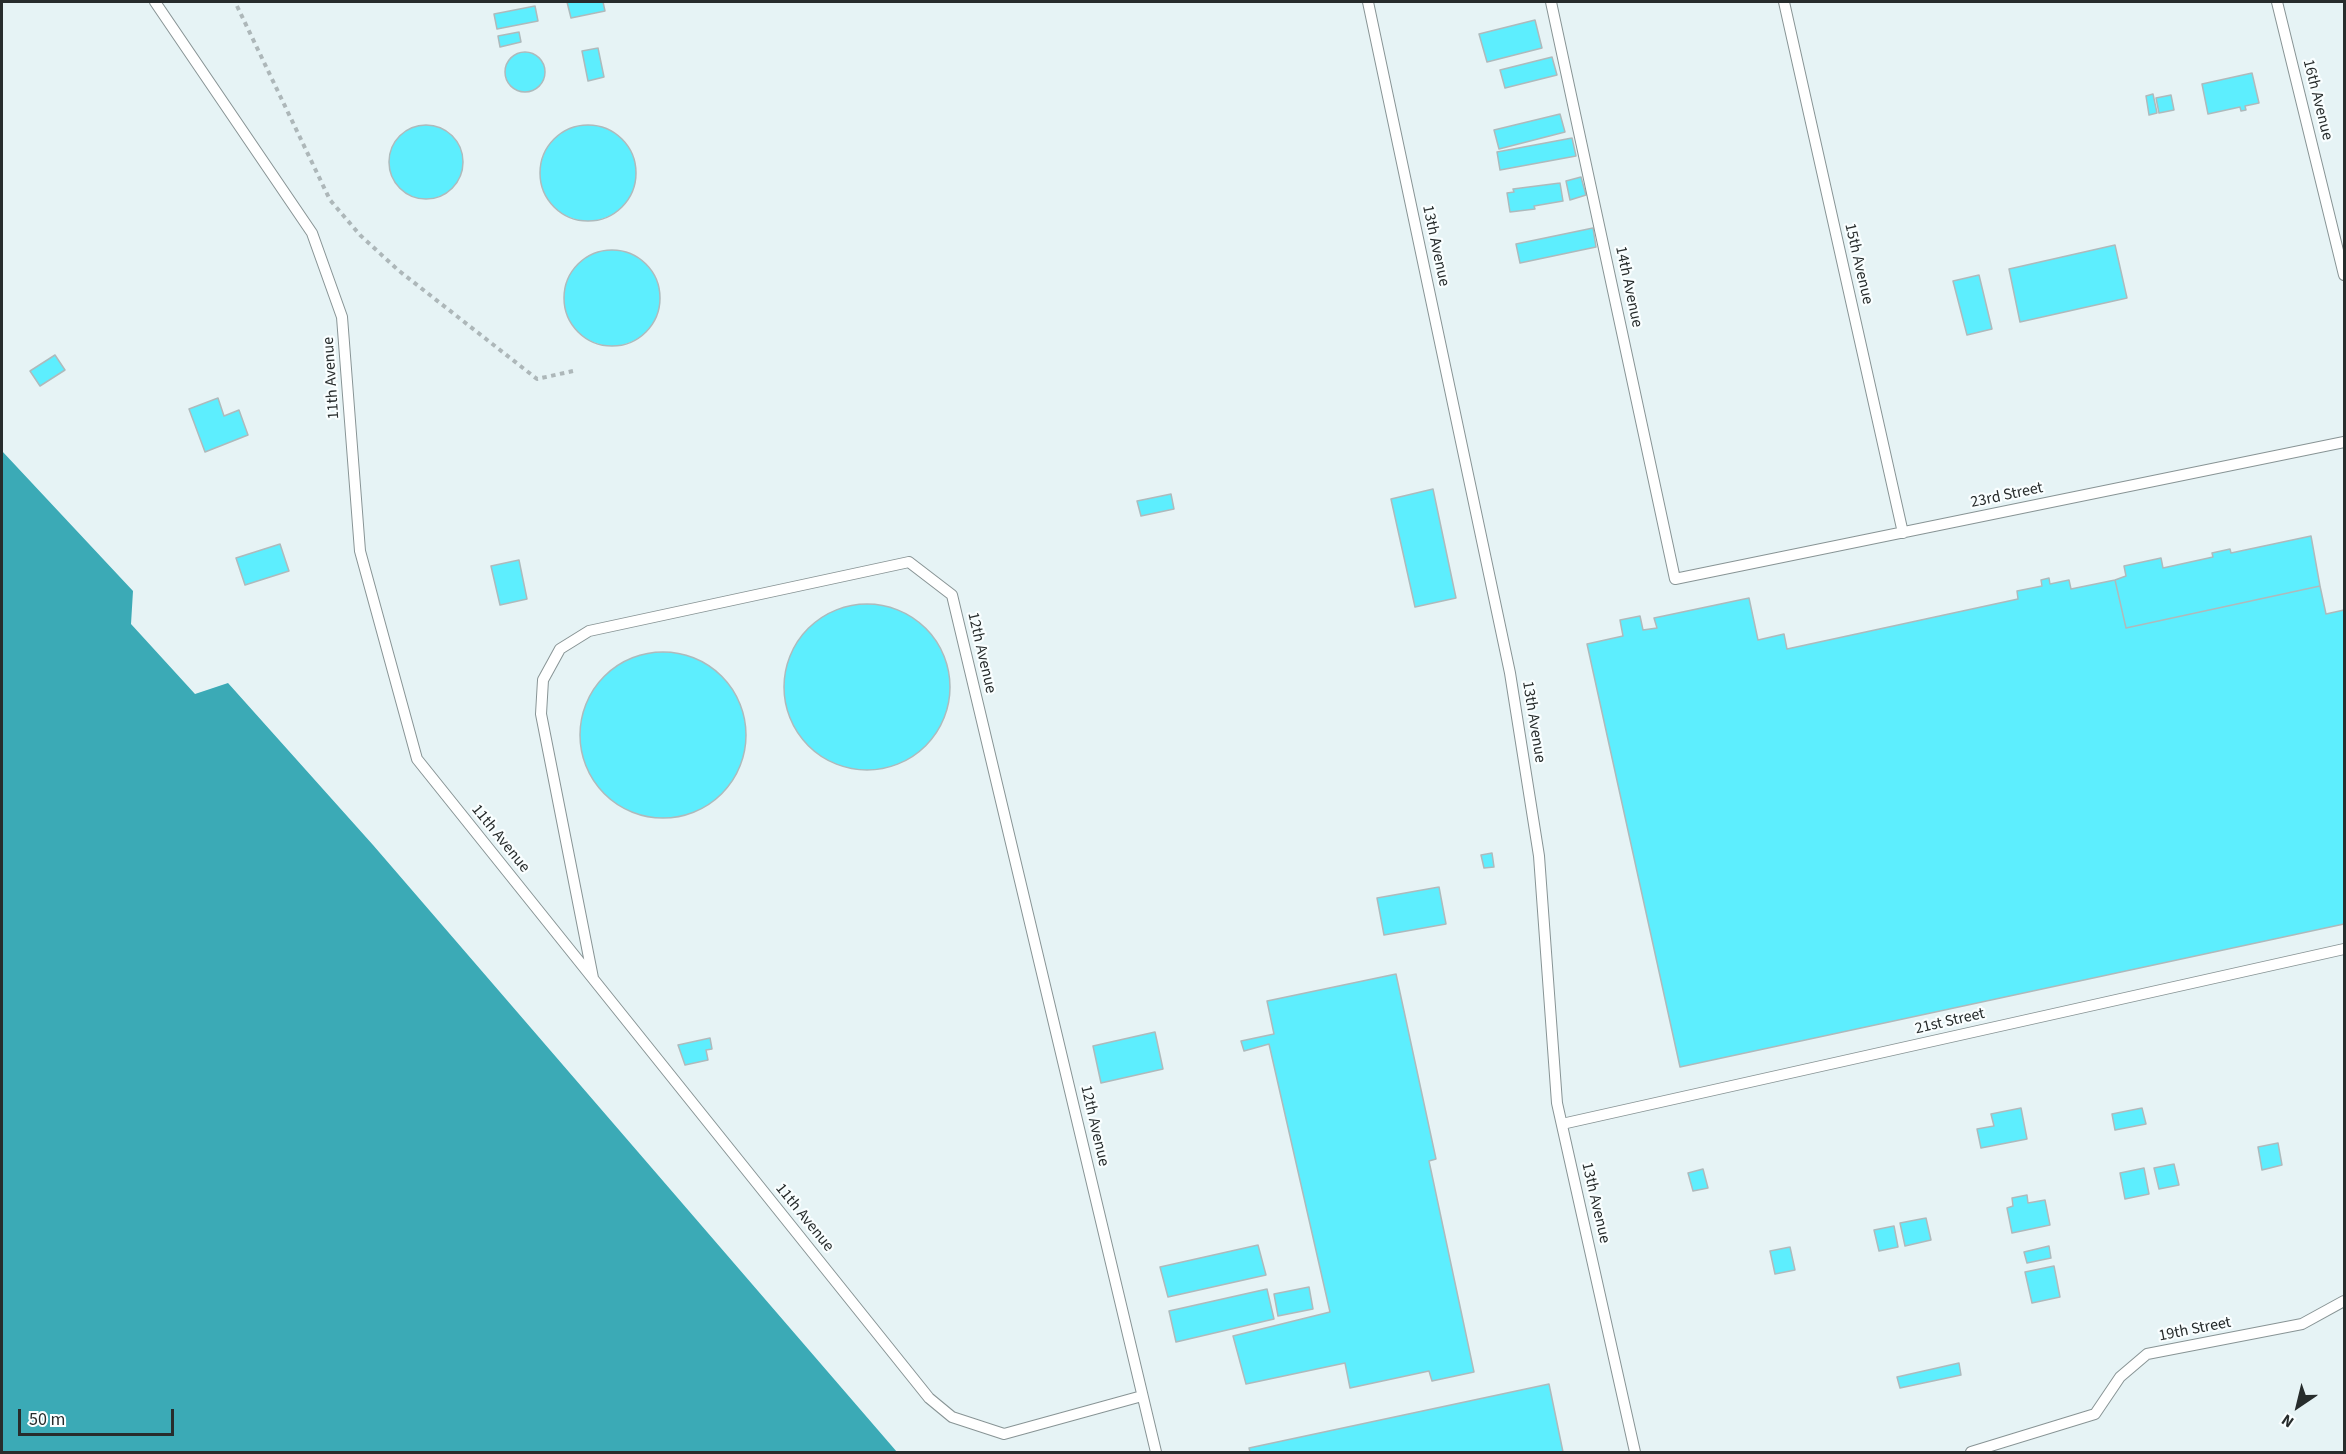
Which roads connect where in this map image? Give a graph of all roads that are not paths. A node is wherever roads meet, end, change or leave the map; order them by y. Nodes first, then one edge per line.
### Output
1 (155, 2) edge
2 (1368, 2) edge
3 (1551, 2) edge
4 (1784, 2) edge
5 (2277, 2) edge
6 (2344, 275) edge
7 (2344, 442) edge
8 (1903, 533) junction
9 (1675, 579) joint
10 (2344, 949) edge
11 (594, 979) junction
12 (1562, 1124) junction
13 (2344, 1301) edge
14 (1142, 1396) junction
15 (1156, 1452) edge
16 (1635, 1452) edge
17 (1971, 1452) edge

1 - 11 lane, 11th Avenue
2 - 12 lane, 13th Avenue
3 - 9 lane, 14th Avenue
4 - 8 lane, 15th Avenue
5 - 6 lane, 16th Avenue
7 - 8 lane, 23rd Street
8 - 9 lane, 23rd Street
10 - 12 lane, 21st Street
11 - 14 lane, 11th Avenue
11 - 14 lane, 12th Avenue
12 - 16 lane, 13th Avenue
13 - 17 lane, 19th Street
14 - 15 lane, 12th Avenue

